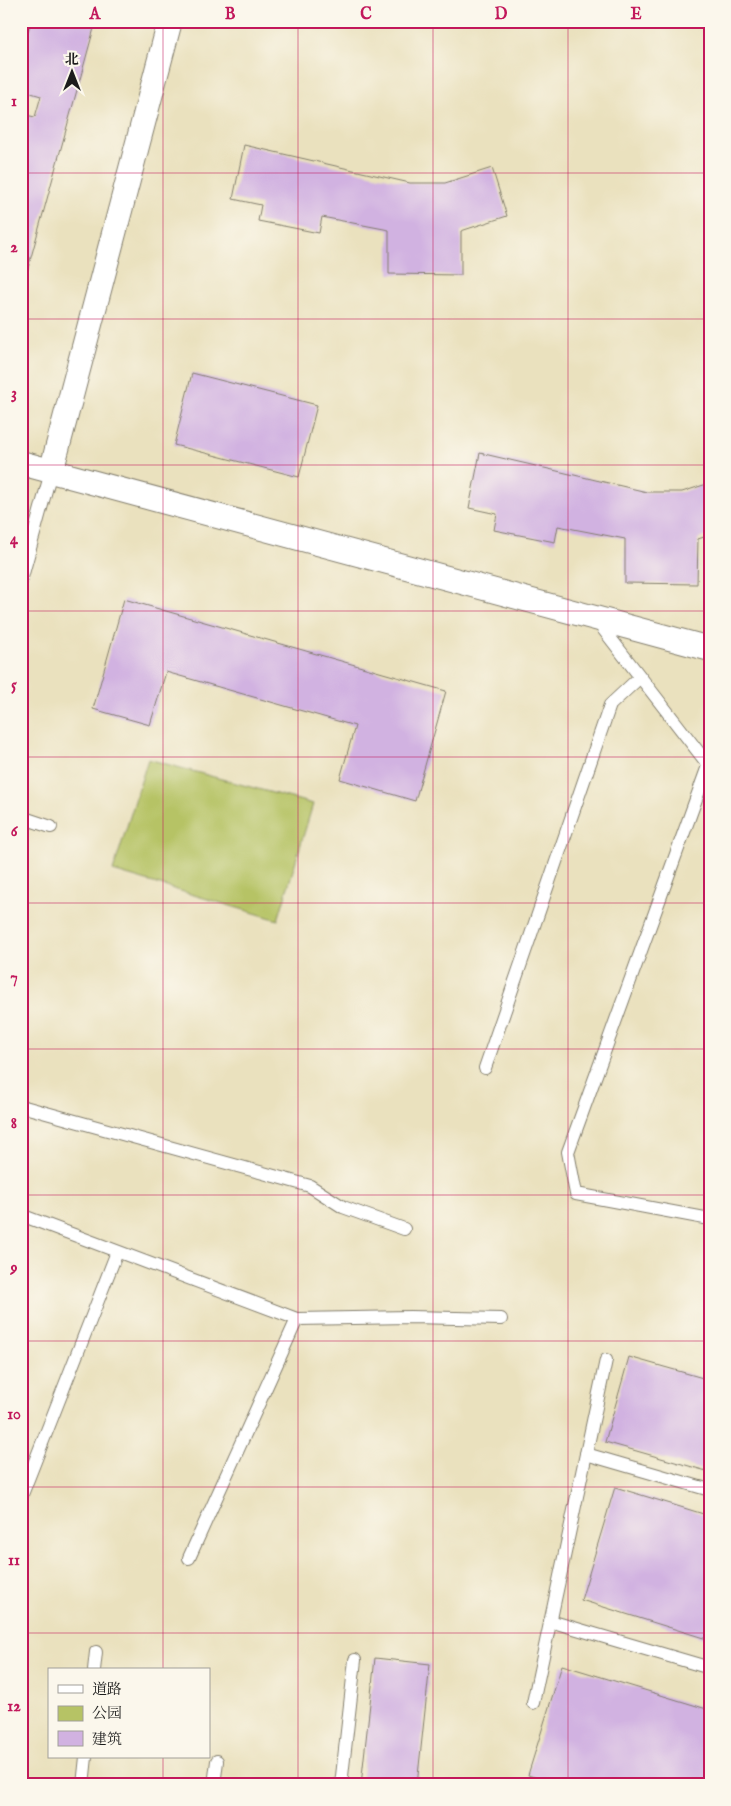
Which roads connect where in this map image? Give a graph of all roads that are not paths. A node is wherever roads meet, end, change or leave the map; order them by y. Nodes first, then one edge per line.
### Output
1 (170, 21) edge
2 (21, 463) edge
3 (51, 472) junction
4 (21, 581) edge
5 (596, 619) junction
6 (710, 649) edge
7 (640, 677) junction
8 (709, 766) edge
9 (21, 817) edge
10 (51, 827) dead end
11 (485, 1068) dead end
12 (21, 1106) edge
13 (21, 1215) edge
14 (710, 1219) edge
15 (404, 1228) dead end
16 (117, 1252) junction
17 (297, 1320) junction
18 (501, 1320) dead end
19 (606, 1360) dead end
20 (586, 1454) junction
21 (710, 1490) edge
22 (21, 1497) edge
23 (189, 1558) dead end
24 (550, 1621) junction
25 (96, 1652) dead end
26 (355, 1660) dead end
27 (94, 1668) edge
28 (710, 1668) edge
29 (533, 1703) dead end
30 (86, 1758) edge
31 (217, 1761) dead end
32 (83, 1785) edge
33 (214, 1785) edge
34 (341, 1785) edge

1 - 3 street
2 - 3 street
3 - 4 lane
3 - 5 street
5 - 6 street
5 - 7 lane
7 - 8 lane
7 - 11 lane
8 - 14 lane
9 - 10 lane
12 - 15 lane
13 - 16 lane
16 - 17 lane
16 - 22 lane
17 - 18 lane
17 - 23 lane
19 - 20 lane
20 - 21 lane
20 - 24 lane
24 - 28 lane
24 - 29 lane
25 - 27 lane
26 - 34 lane
30 - 32 lane
31 - 33 lane

